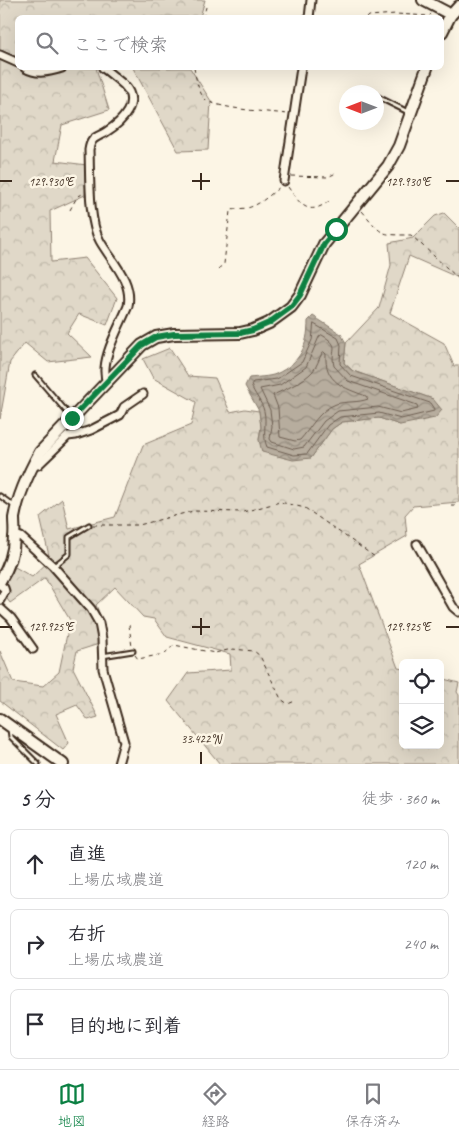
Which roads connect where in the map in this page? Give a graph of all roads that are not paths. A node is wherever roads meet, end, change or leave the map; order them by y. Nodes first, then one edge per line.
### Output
1 (311, 0) edge
2 (423, 0) edge
3 (458, 4) edge
4 (309, 15) edge
5 (450, 16) junction
6 (444, 28) edge
7 (0, 55) edge
8 (15, 62) edge
9 (29, 70) edge
10 (52, 70) edge
11 (105, 70) edge
12 (301, 70) edge
13 (426, 70) edge
14 (384, 100) edge
15 (411, 113) junction
16 (285, 178) road end
17 (35, 375) dead end
18 (107, 382) junction
19 (143, 394) dead end
20 (72, 418) junction
21 (32, 465) junction
22 (0, 496) edge
23 (17, 508) junction
24 (89, 525) road end
25 (15, 535) junction
26 (417, 544) dead end
27 (53, 566) junction
28 (0, 583) edge
29 (0, 600) edge
30 (0, 608) edge
31 (459, 612) edge
32 (33, 649) dead end
33 (133, 651) road end
34 (102, 656) junction
35 (0, 719) edge
36 (9, 726) junction
37 (38, 764) edge
38 (63, 764) edge
39 (118, 764) edge

1 - 4 street
2 - 5 street
3 - 5 street
5 - 6 street
7 - 8 street
9 - 10 street
11 - 18 street
12 - 16 street
13 - 15 street
14 - 15 lane
15 - 18 street
17 - 20 lane
18 - 20 street
19 - 21 street
20 - 21 street
21 - 23 street
22 - 23 lane
23 - 25 street
24 - 27 lane
25 - 27 street
25 - 28 street
26 - 31 street
27 - 34 street
28 - 29 street
30 - 32 street
33 - 34 lane
34 - 39 street
35 - 36 street
36 - 37 lane
36 - 38 street

